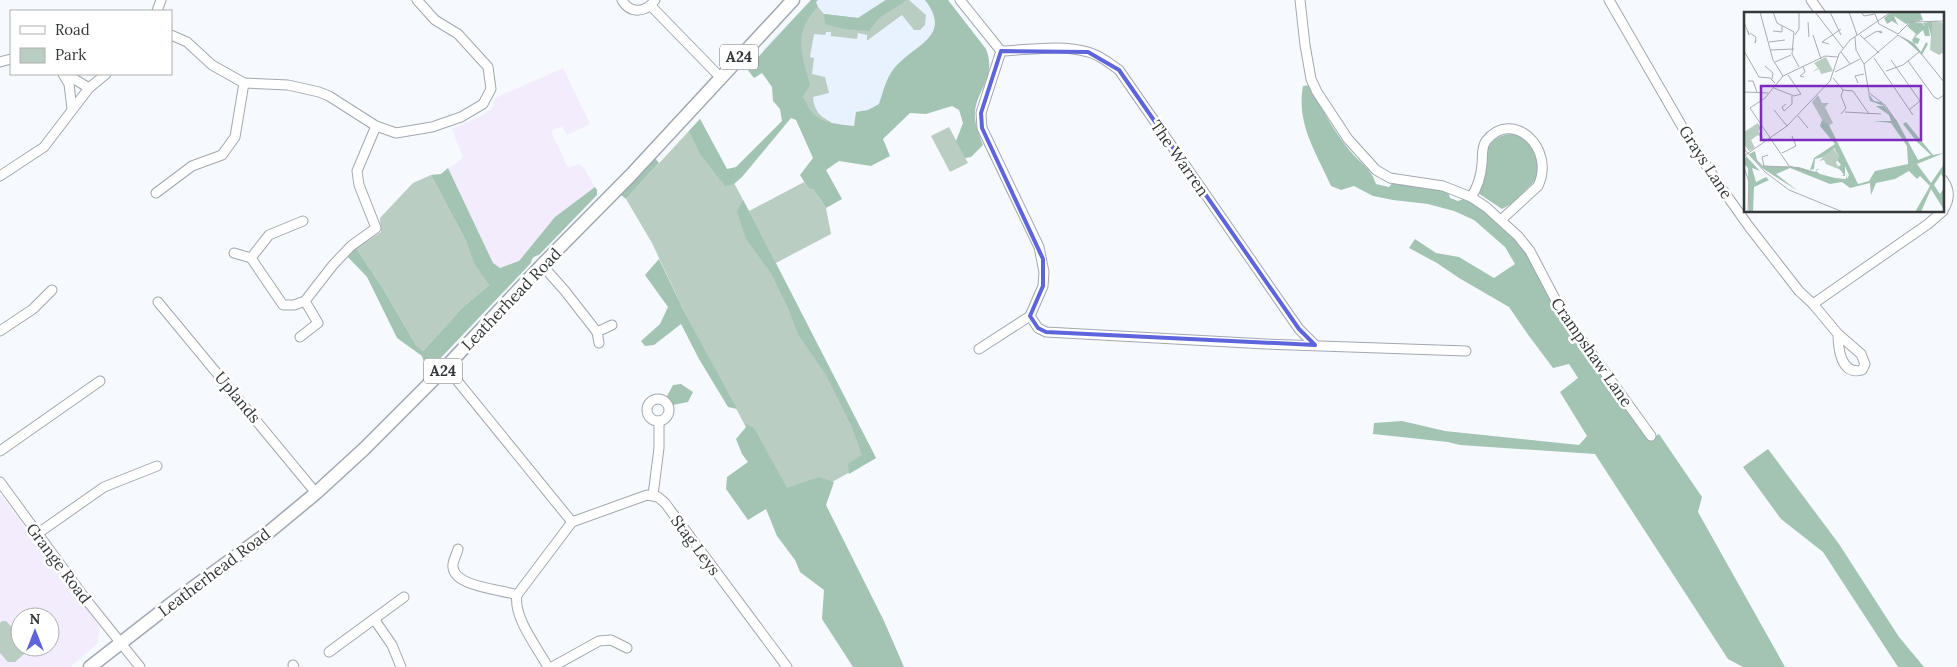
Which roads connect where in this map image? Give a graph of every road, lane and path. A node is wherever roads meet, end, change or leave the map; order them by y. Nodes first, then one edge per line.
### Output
1 (417, 0) edge
2 (622, 0) edge
3 (793, 0) edge
4 (960, 0) edge
5 (1300, 0) edge
6 (1609, 0) edge
7 (1811, 0) edge
8 (653, 3) edge
9 (1820, 12) edge
10 (172, 36) edge
11 (1001, 51) junction
12 (65, 75) edge
13 (67, 75) edge
14 (105, 75) edge
15 (721, 78) junction
16 (244, 83) junction
17 (89, 88) junction
18 (72, 109) junction
19 (376, 126) junction
20 (0, 176) edge
21 (1944, 182) edge
22 (156, 193) dead end
23 (1471, 197) junction
24 (1944, 209) edge
25 (1942, 212) edge
26 (1501, 220) junction
27 (303, 221) dead end
28 (234, 253) dead end
29 (251, 258) junction
30 (542, 265) junction
31 (52, 290) dead end
32 (304, 301) junction
33 (158, 302) dead end
34 (1813, 304) junction
35 (1030, 316) junction
36 (612, 325) dead end
37 (0, 331) edge
38 (597, 332) junction
39 (1838, 334) dead end
40 (300, 337) dead end
41 (599, 343) dead end
42 (1315, 345) junction
43 (979, 349) dead end
44 (1466, 350) dead end
45 (446, 367) junction
46 (100, 381) dead end
47 (659, 421) dead end
48 (1651, 436) dead end
49 (0, 451) edge
50 (157, 466) dead end
51 (0, 482) edge
52 (316, 493) junction
53 (652, 495) junction
54 (572, 522) junction
55 (38, 534) junction
56 (458, 549) dead end
57 (517, 595) junction
58 (404, 597) dead end
59 (374, 619) junction
60 (121, 642) junction
61 (627, 648) dead end
62 (330, 652) dead end
63 (90, 667) edge
64 (140, 667) edge
65 (401, 667) edge
66 (548, 667) edge
67 (552, 667) edge
68 (788, 667) edge

1 - 19 street
2 - 8 street
3 - 15 highway, Leatherhead Road / A24
4 - 11 street
5 - 23 street, Crampshaw Lane
6 - 34 street, Grays Lane
7 - 9 street
8 - 15 street
10 - 16 street
11 - 35 street
11 - 42 street, The Warren
12 - 18 street
13 - 17 street
14 - 17 street
15 - 30 highway, Leatherhead Road / A24
16 - 19 street
16 - 22 street
17 - 18 street
18 - 20 street
19 - 32 street
21 - 24 street
23 - 26 street, Crampshaw Lane
23 - 26 street
25 - 34 street
26 - 48 street, Crampshaw Lane
27 - 29 street
28 - 29 street
29 - 32 street
30 - 38 street
30 - 45 highway, Leatherhead Road / A24
31 - 37 street
32 - 40 street
33 - 52 street, Uplands
34 - 39 street, Grays Lane
35 - 42 street
35 - 43 street
36 - 38 street
38 - 41 street
42 - 44 street
45 - 52 highway, Leatherhead Road / A24
45 - 54 street
46 - 49 street
47 - 53 street
50 - 55 street
51 - 55 street, Grange Road
52 - 60 highway, Leatherhead Road / A24
53 - 54 street
53 - 68 street, Stag Leys
54 - 57 street
55 - 60 street, Grange Road
56 - 57 street
57 - 66 street
58 - 59 street
59 - 62 street
59 - 65 street
60 - 63 highway, Leatherhead Road / A24
60 - 64 street, Grange Road
61 - 67 street

